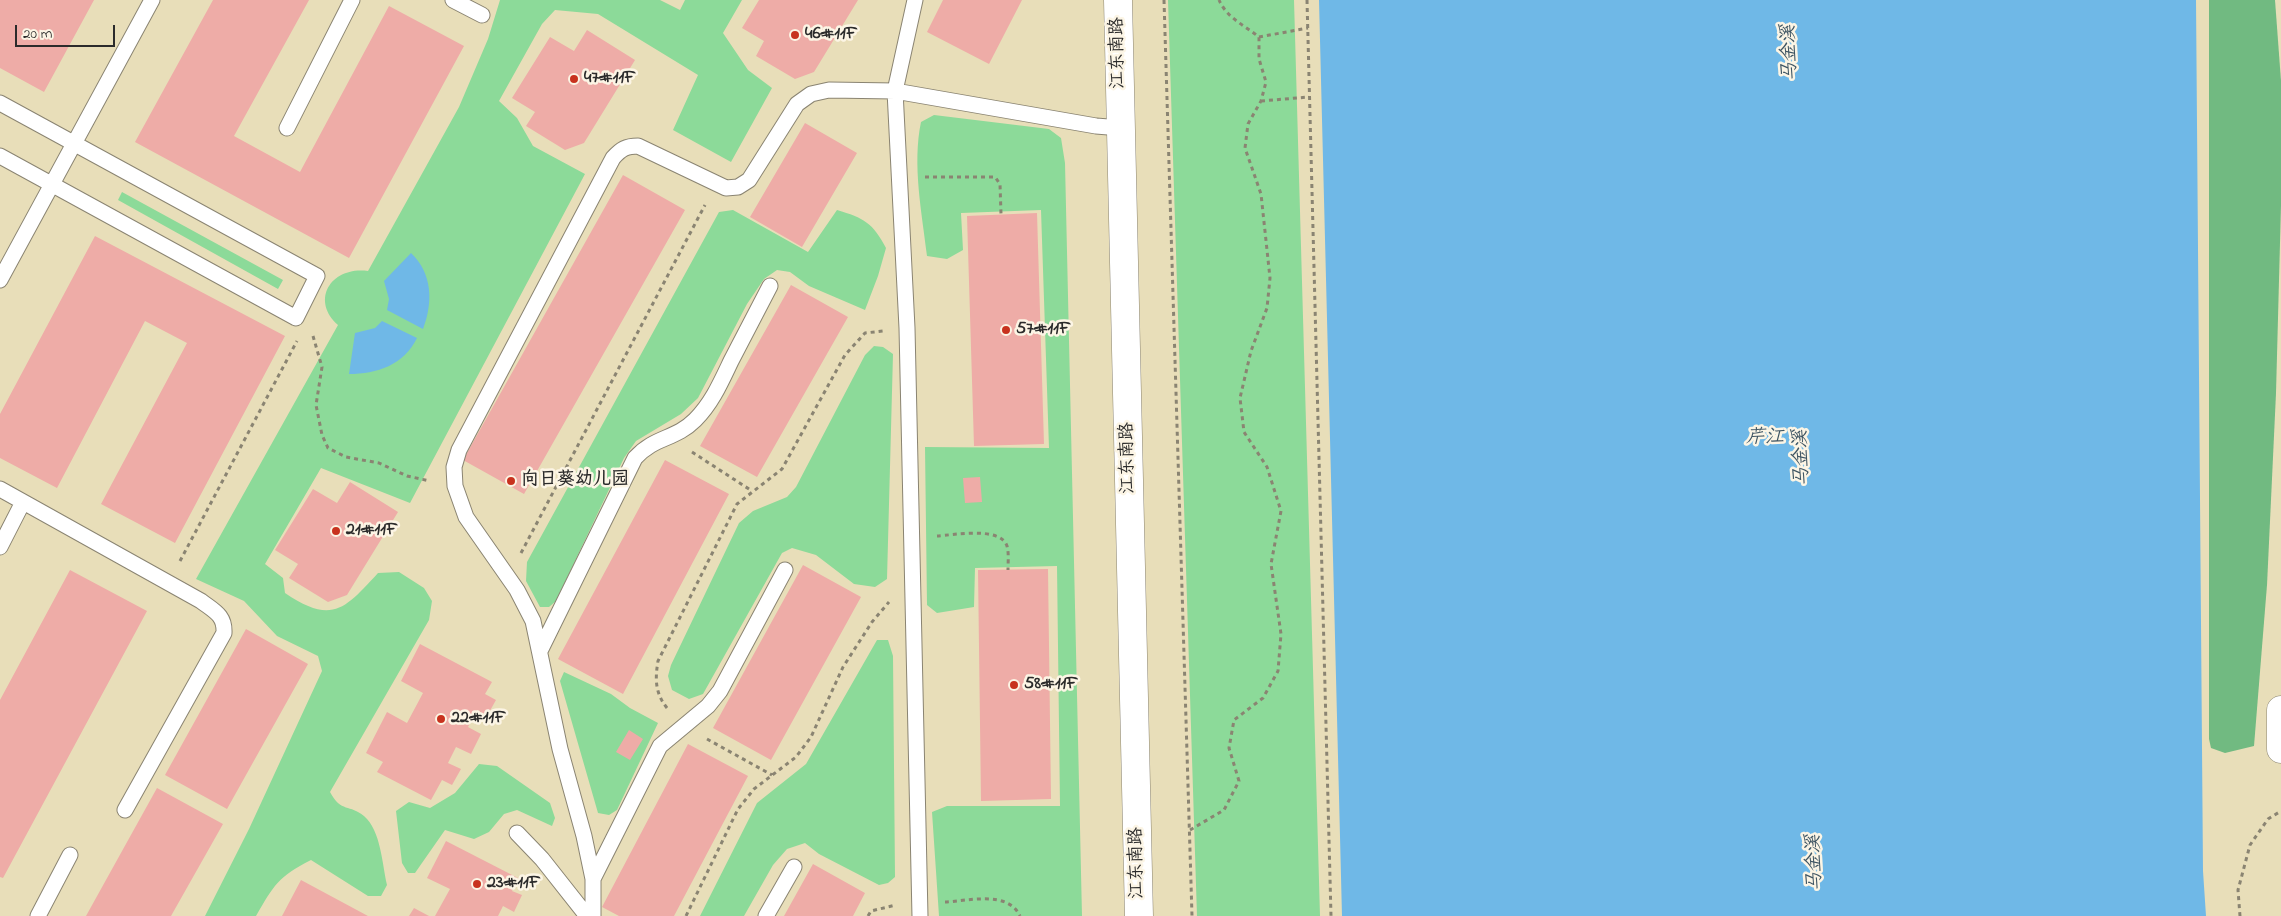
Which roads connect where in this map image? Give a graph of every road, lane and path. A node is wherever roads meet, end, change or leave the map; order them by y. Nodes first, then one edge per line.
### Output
1 (152, 0) edge
2 (352, 0) edge
3 (453, 0) edge
4 (915, 0) edge
5 (1118, 0) edge
6 (1164, 0) edge
7 (1219, 0) edge
8 (1307, 0) edge
9 (482, 15) dead end
10 (1308, 28) junction
11 (1258, 37) junction
12 (895, 91) junction
13 (1309, 97) junction
14 (1262, 102) junction
15 (0, 103) edge
16 (287, 128) dead end
17 (1121, 128) junction
18 (74, 143) junction
19 (0, 156) edge
20 (899, 177) junction
21 (716, 183) junction
22 (51, 185) junction
23 (1001, 214) dead end
24 (0, 280) edge
25 (770, 286) dead end
26 (296, 318) junction
27 (907, 328) junction
28 (670, 438) junction
29 (455, 486) junction
30 (0, 489) edge
31 (752, 491) junction
32 (24, 502) junction
33 (912, 537) junction
34 (0, 547) edge
35 (785, 570) dead end
36 (1008, 570) dead end
37 (509, 579) junction
38 (168, 583) junction
39 (913, 597) junction
40 (540, 651) junction
41 (2281, 710) edge
42 (682, 727) junction
43 (2281, 727) edge
44 (2281, 749) edge
45 (772, 775) junction
46 (125, 810) dead end
47 (2281, 811) edge
48 (1190, 830) junction
49 (517, 833) dead end
50 (70, 855) dead end
51 (794, 867) dead end
52 (593, 879) junction
53 (920, 909) edge
54 (38, 916) edge
55 (587, 916) edge
56 (593, 916) edge
57 (686, 916) edge
58 (766, 916) edge
59 (1020, 916) edge
60 (1139, 916) edge
61 (1192, 916) edge
62 (1331, 916) edge
63 (2240, 916) edge

1 - 18 lane
2 - 16 lane
3 - 9 lane
4 - 12 lane
5 - 17 street, 江东南路
6 - 48 path
7 - 11 path
8 - 10 path
10 - 11 path
10 - 13 path
11 - 14 path
12 - 17 lane
12 - 20 lane
12 - 21 lane
13 - 14 path
13 - 62 path
14 - 48 path
15 - 18 lane
17 - 60 street, 江东南路
18 - 22 lane
18 - 26 lane
19 - 22 lane
20 - 23 path
20 - 27 lane
21 - 29 lane
21 - 37 path
22 - 24 lane
22 - 26 lane
25 - 28 lane
26 - 29 path
26 - 38 path
27 - 31 path
27 - 33 lane
28 - 31 path
28 - 40 lane
29 - 37 lane
30 - 32 lane
31 - 42 path
32 - 34 lane
32 - 38 lane
33 - 36 path
33 - 39 lane
35 - 42 lane
37 - 40 lane
38 - 46 lane
39 - 45 path
39 - 53 lane
40 - 52 lane
41 - 43 street
42 - 45 path
42 - 52 lane
43 - 44 street
45 - 57 path
47 - 63 path
48 - 61 path
49 - 55 lane
50 - 54 lane
51 - 58 lane
52 - 56 lane
53 - 59 path

